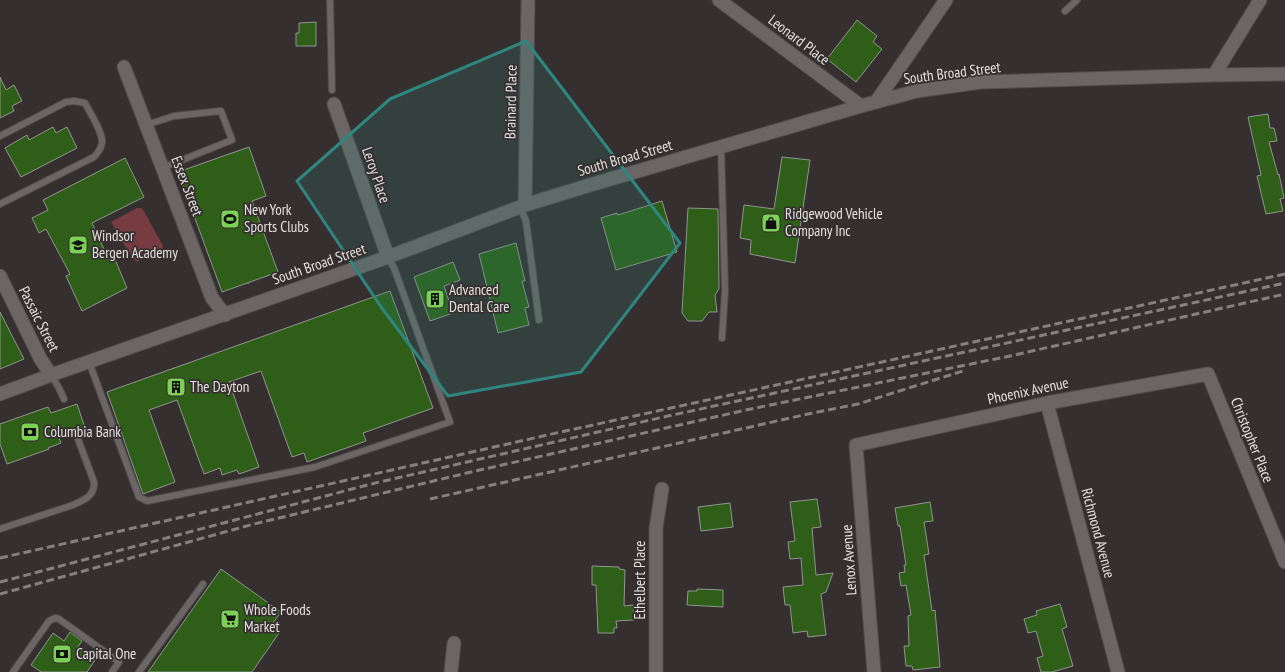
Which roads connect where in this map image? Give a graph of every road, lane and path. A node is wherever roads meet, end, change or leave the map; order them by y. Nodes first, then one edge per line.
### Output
1 (330, 0) edge
2 (528, 0) edge
3 (719, 0) edge
4 (946, 0) edge
5 (1077, 0) edge
6 (1260, 0) edge
7 (1065, 11) dead end
8 (124, 67) dead end
9 (1285, 74) edge
10 (1214, 75) junction
11 (332, 90) dead end
12 (876, 102) junction
13 (334, 104) dead end
14 (861, 106) junction
15 (146, 125) junction
16 (0, 136) edge
17 (721, 147) junction
18 (162, 168) junction
19 (0, 204) edge
20 (523, 206) junction
21 (388, 257) junction
22 (0, 276) edge
23 (225, 314) junction
24 (539, 320) dead end
25 (722, 338) dead end
26 (89, 362) junction
27 (1208, 374) joint
28 (51, 375) junction
29 (0, 394) edge
30 (64, 400) dead end
31 (1047, 403) junction
32 (78, 439) dead end
33 (856, 445) joint
34 (662, 489) dead end
35 (0, 529) edge
36 (1285, 562) edge
37 (203, 584) dead end
38 (454, 643) dead end
39 (13, 672) edge
40 (112, 672) edge
41 (139, 672) edge
42 (451, 672) edge
43 (656, 672) edge
44 (874, 672) edge
45 (1118, 672) edge

1 - 11 lane
2 - 20 street, Brainard Place
3 - 14 street, Leonard Place
4 - 12 street
5 - 7 lane
6 - 10 street
8 - 15 street, Essex Street
9 - 10 street, South Broad Street
10 - 12 street, South Broad Street
12 - 14 street, South Broad Street
13 - 21 street, Leroy Place
14 - 17 street, South Broad Street
15 - 18 street, Essex Street
15 - 18 lane
16 - 19 lane
17 - 20 street, South Broad Street
17 - 25 lane
18 - 23 street, Essex Street
20 - 21 street, South Broad Street
20 - 24 lane
21 - 23 street, South Broad Street
21 - 26 lane
22 - 28 street, Passaic Street
23 - 26 street, South Broad Street
26 - 28 street, South Broad Street
27 - 31 street, Phoenix Avenue
27 - 36 street, Christopher Place
28 - 29 street, South Broad Street
28 - 30 lane
31 - 33 street, Phoenix Avenue
31 - 45 street, Richmond Avenue
32 - 35 lane
33 - 44 street, Lenox Avenue
34 - 43 street, Ethelbert Place
37 - 41 lane
38 - 42 street
39 - 40 lane

